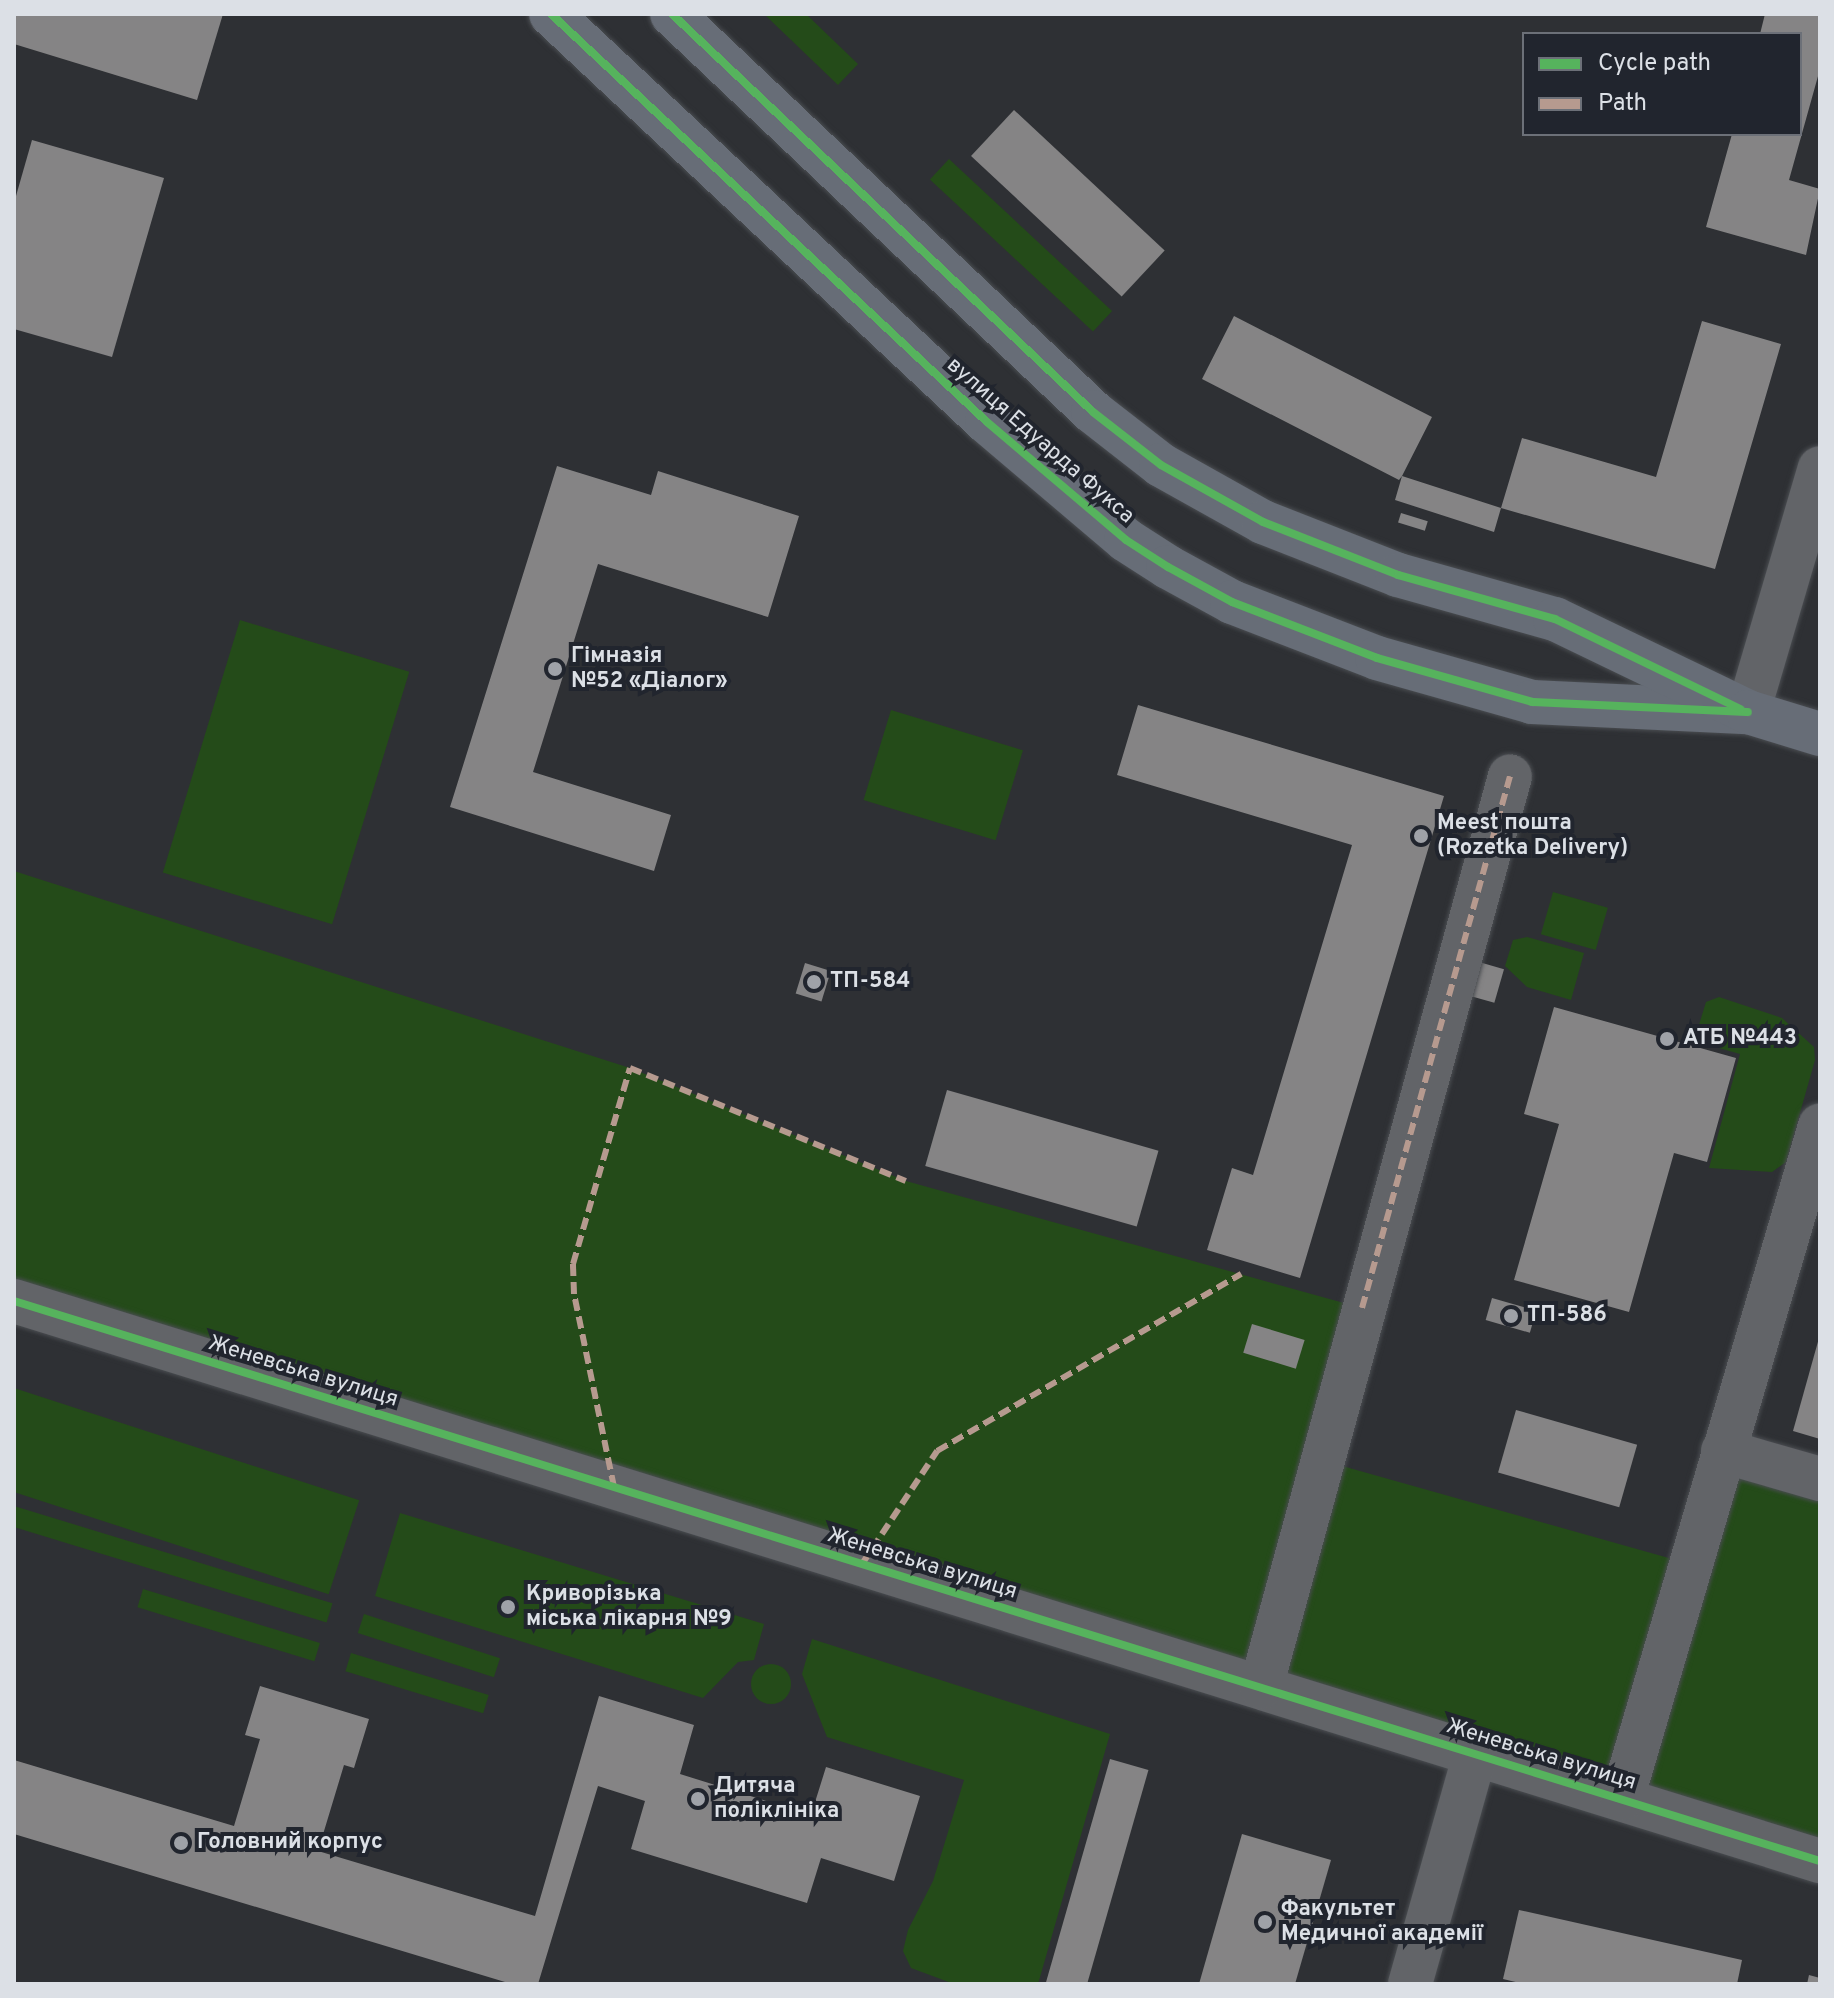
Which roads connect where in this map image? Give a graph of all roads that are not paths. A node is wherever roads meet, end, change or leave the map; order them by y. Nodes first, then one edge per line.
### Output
1 (551, 14) edge
2 (672, 14) edge
3 (1820, 468) edge
4 (1748, 712) junction
5 (1820, 734) edge
6 (1510, 776) dead end
7 (1820, 1126) edge
8 (14, 1301) edge
9 (1723, 1451) junction
10 (1820, 1479) edge
11 (1261, 1687) junction
12 (1475, 1754) junction
13 (1622, 1799) junction
14 (1820, 1861) edge
15 (1410, 1984) edge

1 - 4 main road, вулиця Едуарда Фукса
2 - 4 main road
3 - 4 street
4 - 5 main road
6 - 11 street
7 - 9 street
8 - 11 street, Женевська вулиця
9 - 10 street
9 - 13 street
11 - 12 street, Женевська вулиця
12 - 13 street, Женевська вулиця
12 - 15 street
13 - 14 street, Женевська вулиця

